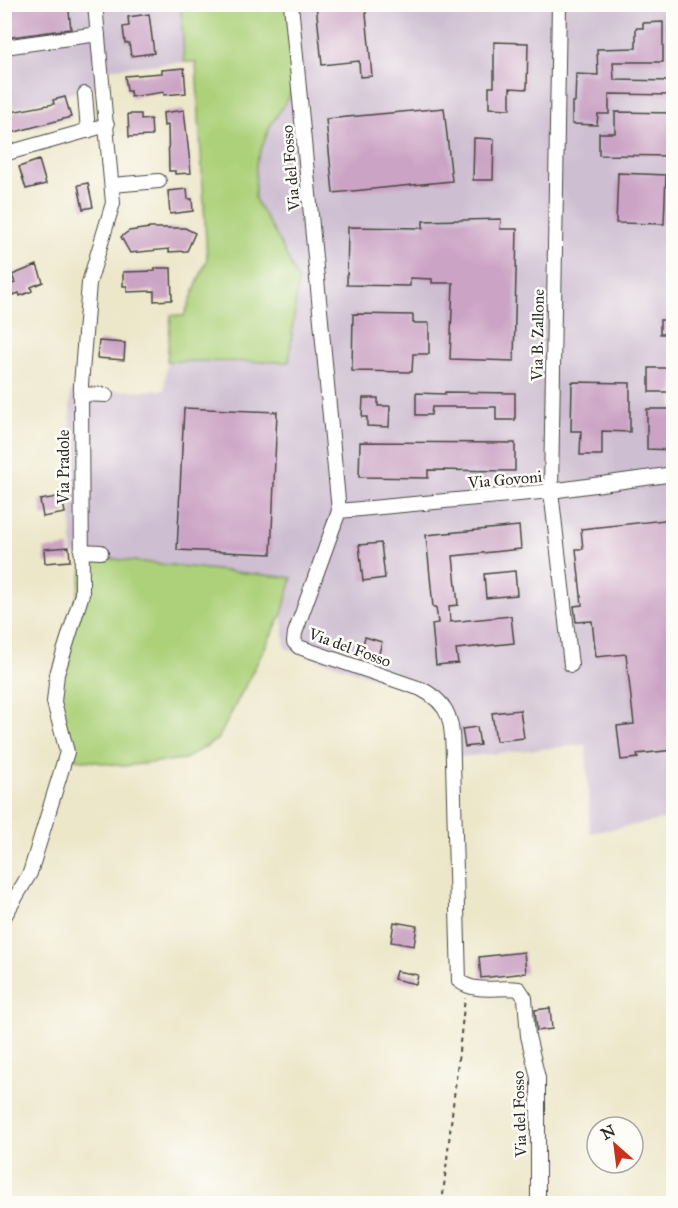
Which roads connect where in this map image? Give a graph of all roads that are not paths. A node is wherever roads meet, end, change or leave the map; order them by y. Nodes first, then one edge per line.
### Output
1 (95, 4) edge
2 (291, 4) edge
3 (559, 4) edge
4 (98, 34) junction
5 (4, 47) edge
6 (85, 94) dead end
7 (107, 125) junction
8 (88, 131) junction
9 (4, 154) edge
10 (159, 182) dead end
11 (112, 185) junction
12 (80, 394) junction
13 (106, 396) dead end
14 (674, 474) edge
15 (551, 491) junction
16 (339, 510) junction
17 (81, 551) junction
18 (101, 552) dead end
19 (571, 665) dead end
20 (4, 917) edge
21 (538, 1203) edge

1 - 4 street, Via Pradole
2 - 16 street, Via del Fosso
3 - 15 street, Via B. Zallone
4 - 5 street
4 - 7 street, Via Pradole
6 - 8 street
7 - 8 street
7 - 11 street, Via Pradole
8 - 9 street
10 - 11 street
11 - 12 street, Via Pradole
12 - 13 street
12 - 17 street, Via Pradole
14 - 15 street, Via Govoni
15 - 16 street, Via Govoni
15 - 19 street, Via B. Zallone
16 - 21 street, Via del Fosso
17 - 18 street
17 - 20 street, Via Pradole

